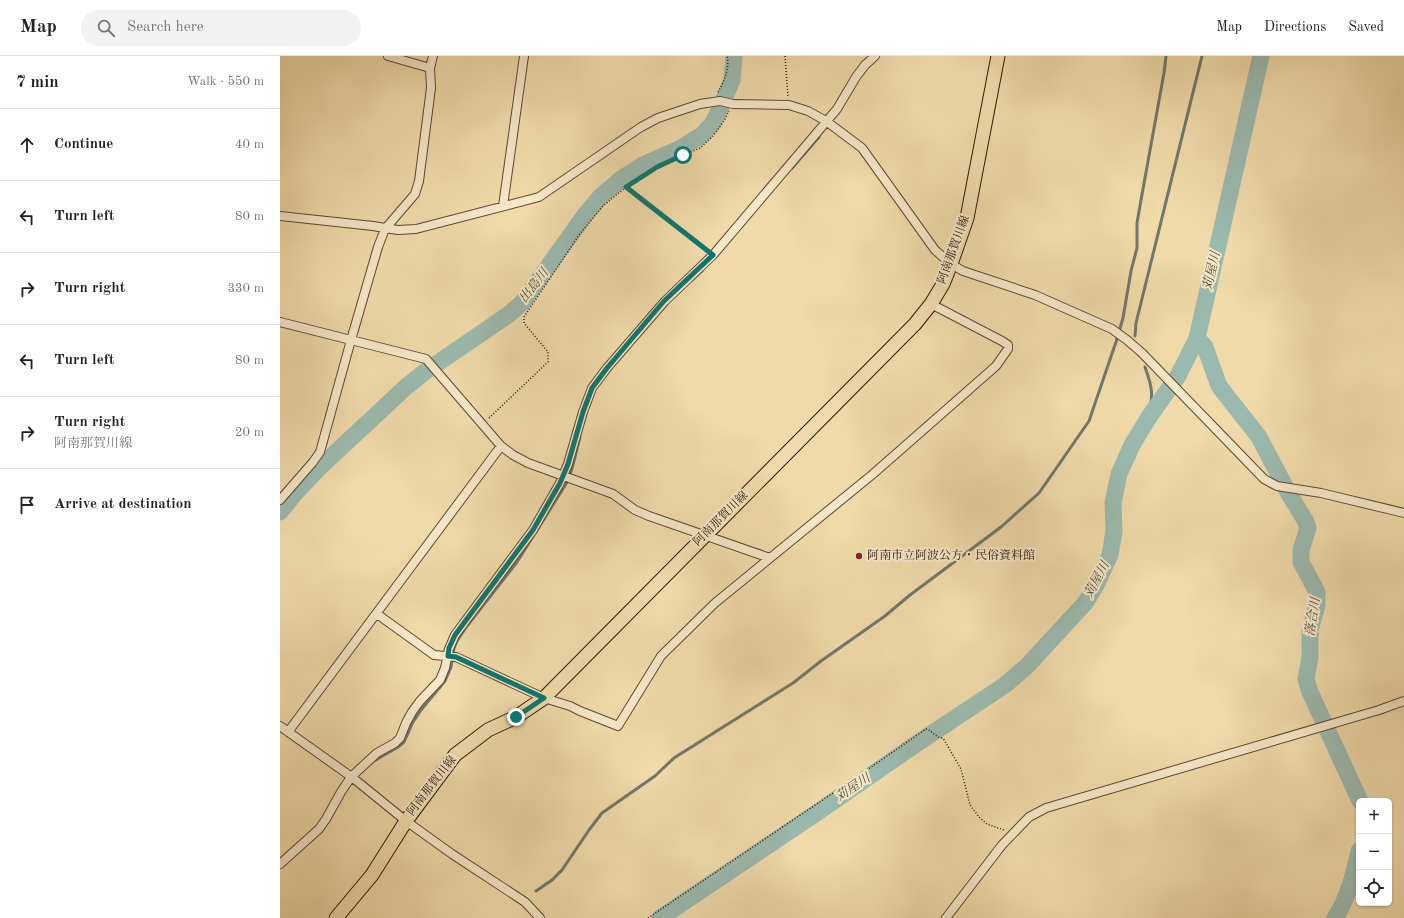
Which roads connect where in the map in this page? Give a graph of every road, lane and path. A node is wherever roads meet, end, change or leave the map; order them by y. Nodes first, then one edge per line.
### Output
1 (388, 56) edge
2 (433, 56) edge
3 (524, 56) edge
4 (727, 56) edge
5 (785, 56) edge
6 (875, 56) edge
7 (998, 56) edge
8 (430, 68) junction
9 (723, 103) junction
10 (789, 105) junction
11 (829, 123) junction
12 (626, 187) junction
13 (503, 206) junction
14 (280, 216) edge
15 (385, 229) junction
16 (713, 255) junction
17 (952, 264) junction
18 (931, 304) junction
19 (280, 322) edge
20 (352, 340) junction
21 (482, 426) junction
22 (501, 446) junction
23 (567, 477) junction
24 (280, 500) edge
25 (1404, 513) edge
26 (705, 535) junction
27 (770, 558) junction
28 (377, 614) junction
29 (451, 656) junction
30 (544, 698) junction
31 (1404, 701) edge
32 (280, 726) edge
33 (288, 732) junction
34 (353, 778) junction
35 (406, 821) junction
36 (1014, 833) junction
37 (280, 864) edge
38 (336, 918) edge
39 (540, 918) edge
40 (648, 918) edge
41 (946, 918) edge

1 - 8 street
2 - 8 street
3 - 13 street
4 - 9 path
5 - 10 path
6 - 11 street
7 - 17 main road, 阿南那賀川線
8 - 15 street
9 - 10 street
9 - 12 path
9 - 13 street
10 - 11 street
11 - 16 street
11 - 17 street
12 - 16 path
12 - 21 path
13 - 15 street
14 - 15 street
15 - 20 street
16 - 23 street
17 - 18 main road, 阿南那賀川線
17 - 25 street
18 - 26 main road, 阿南那賀川線
18 - 27 street
19 - 20 street
20 - 21 street
20 - 24 street
21 - 22 street
22 - 23 street
22 - 28 street
23 - 26 street
23 - 29 street
26 - 27 street
26 - 30 main road, 阿南那賀川線
27 - 30 street
28 - 29 street
28 - 33 street
29 - 30 street
29 - 34 street
30 - 35 main road, 阿南那賀川線
31 - 36 street
32 - 33 street
33 - 34 street
34 - 35 street
34 - 37 street
35 - 38 main road, 阿南那賀川線
35 - 39 street
36 - 40 path
36 - 41 street

